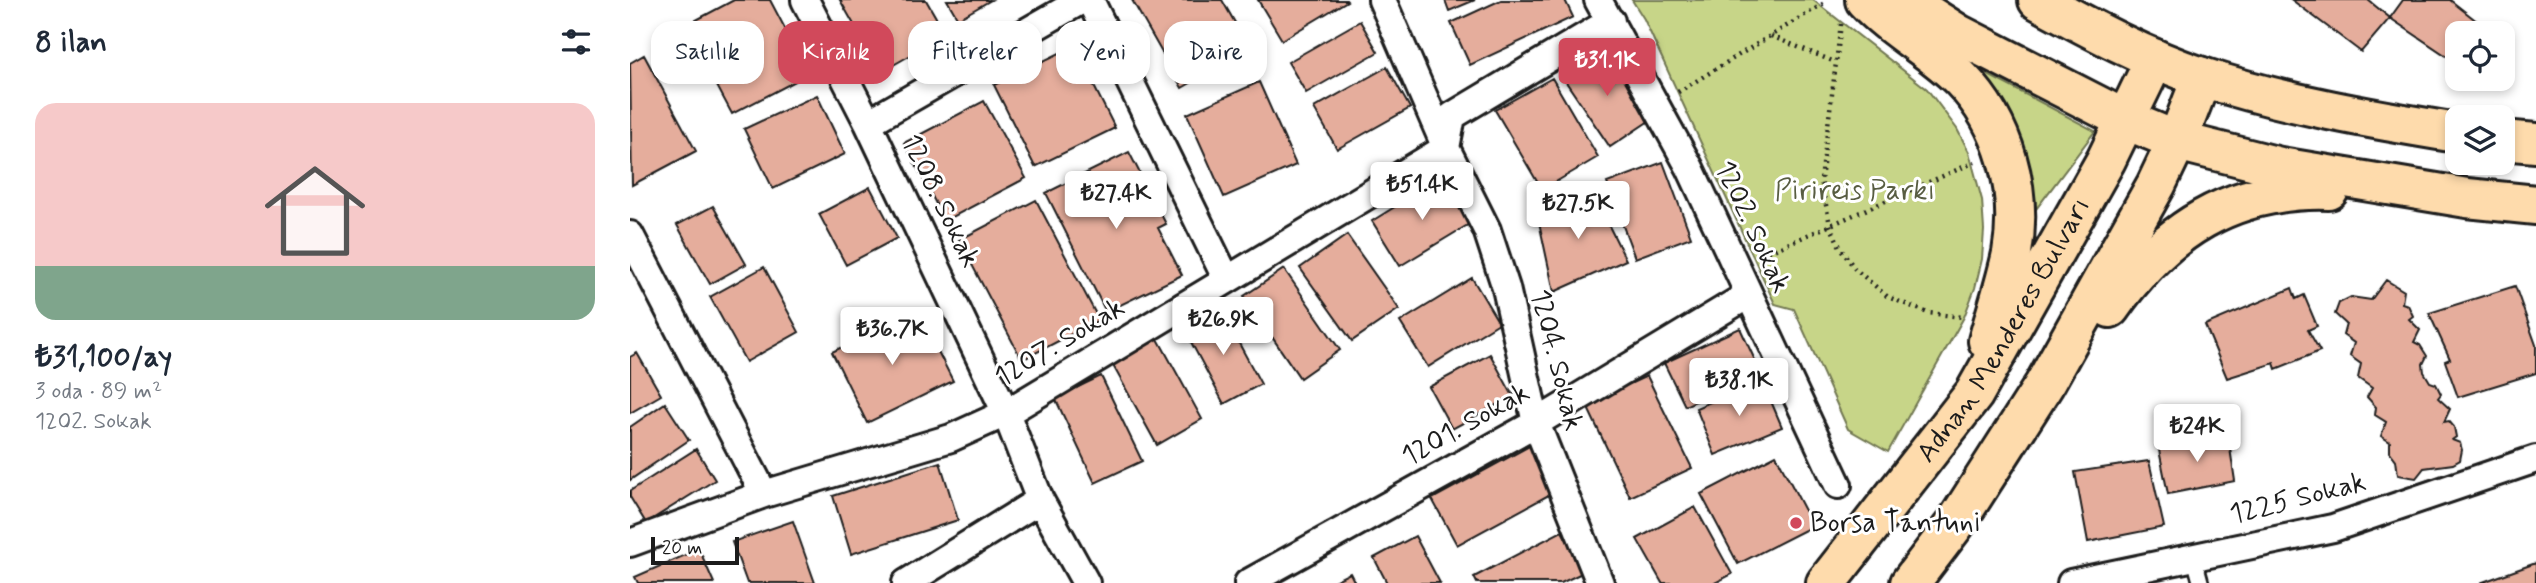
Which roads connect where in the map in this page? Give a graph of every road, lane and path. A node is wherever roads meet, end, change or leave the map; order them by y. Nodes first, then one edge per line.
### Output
1 (805, 0) edge
2 (1082, 0) edge
3 (1090, 0) edge
4 (1382, 0) edge
5 (1905, 0) edge
6 (2038, 0) edge
7 (1826, 2) dead end
8 (1854, 8) edge
9 (1604, 11) edge
10 (1770, 35) junction
11 (2155, 59) junction
12 (1835, 62) junction
13 (2202, 77) junction
14 (1656, 105) junction
15 (2126, 120) junction
16 (868, 123) junction
17 (2445, 131) edge
18 (2177, 141) junction
19 (2515, 141) edge
20 (2536, 143) edge
21 (1446, 148) junction
22 (1979, 160) dead end
23 (2467, 198) junction
24 (2536, 205) edge
25 (1830, 225) junction
26 (630, 235) edge
27 (1736, 267) junction
28 (1227, 280) junction
29 (1748, 295) junction
30 (1971, 317) dead end
31 (2044, 385) junction
32 (1974, 394) junction
33 (1006, 413) junction
34 (1536, 423) junction
35 (2536, 459) edge
36 (1838, 485) dead end
37 (764, 494) junction
38 (1040, 500) junction
39 (630, 543) edge
40 (2194, 556) junction
41 (906, 583) edge
42 (1086, 583) edge
43 (1248, 583) edge
44 (1600, 583) edge
45 (1826, 583) edge
46 (1910, 583) edge
47 (2071, 583) edge
48 (2200, 583) edge

1 - 16 street, 1208. Sokak
2 - 16 street
3 - 28 street
4 - 21 street, 1204. Sokak
5 - 15 main road
6 - 11 main road
7 - 10 path
8 - 12 path
8 - 32 main road
9 - 14 street, 1202. Sokak
9 - 21 street
10 - 12 path
10 - 14 path
11 - 13 main road
11 - 15 main road, Adnan Menderes Bulvarı
12 - 25 path
13 - 17 main road
13 - 18 main road, Adnan Menderes Bulvarı
14 - 27 street, 1202. Sokak
15 - 18 main road
15 - 32 main road, Adnan Menderes Bulvarı
16 - 33 street, 1208. Sokak
18 - 23 main road
18 - 31 main road, Adnan Menderes Bulvarı
19 - 20 main road
21 - 28 street, 1207. Sokak
21 - 34 street, 1204. Sokak
22 - 25 path
23 - 24 main road
23 - 31 main road
25 - 27 path
25 - 30 path
26 - 37 street
27 - 29 street, 1202. Sokak
28 - 33 street, 1207. Sokak
29 - 34 street, 1201. Sokak
29 - 36 street, 1202. Sokak
31 - 46 main road, Adnan Menderes Bulvarı
32 - 45 main road, Adnan Menderes Bulvarı
33 - 37 street, 1207. Sokak
33 - 38 street, 1208. Sokak
34 - 43 street, 1201. Sokak
34 - 44 street, 1204. Sokak
35 - 40 street, 1225 Sokak
37 - 39 street, 1207. Sokak
38 - 41 street
38 - 42 street, 1208. Sokak
40 - 47 street, 1225 Sokak
40 - 48 lane

